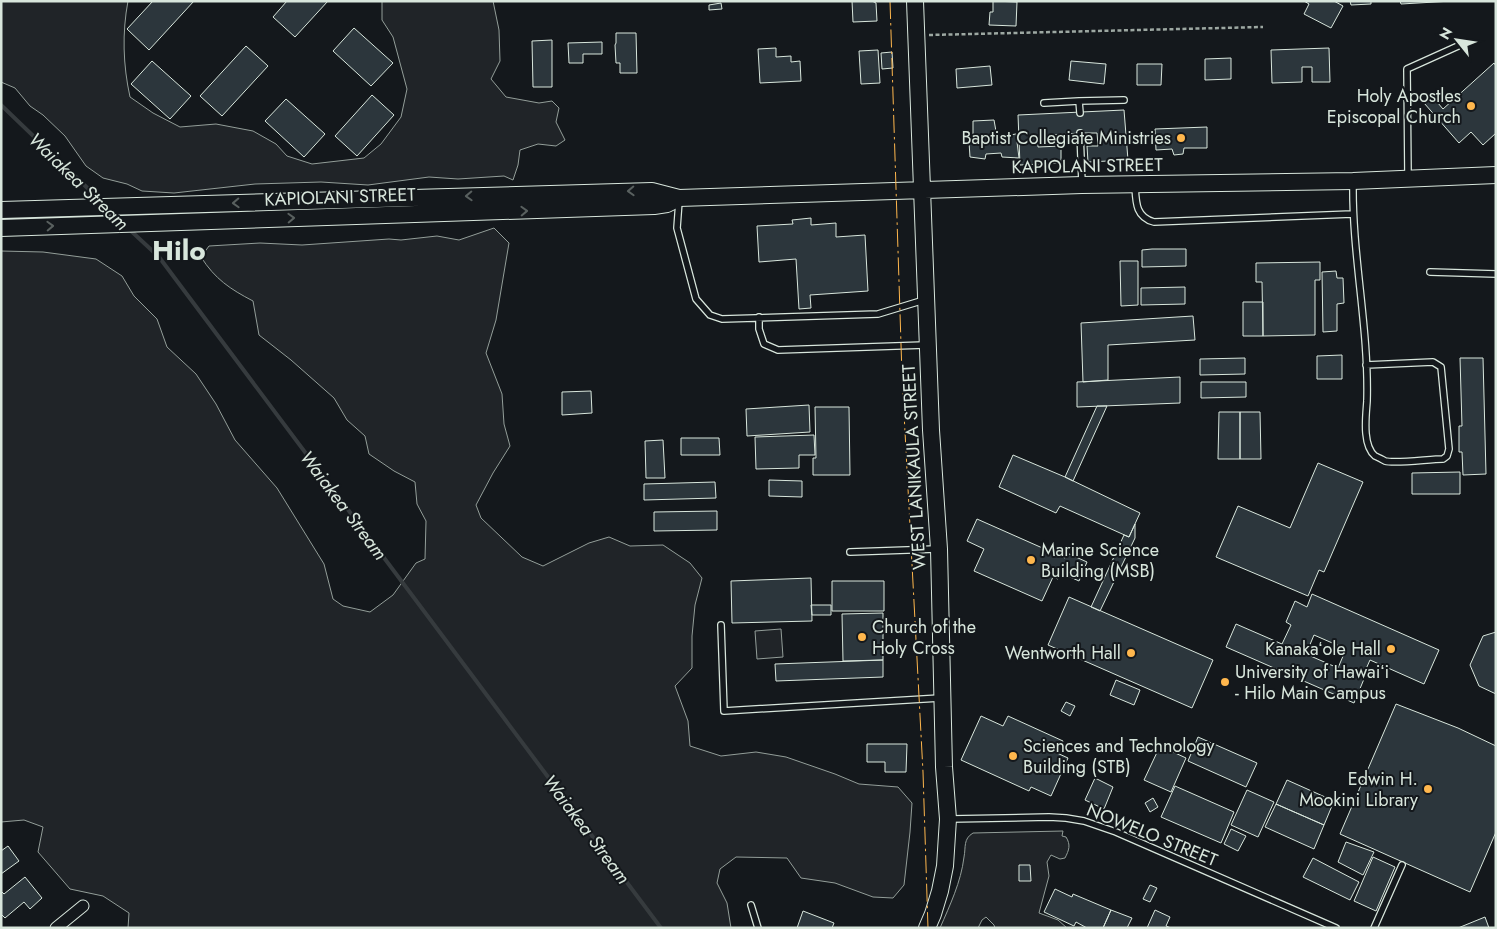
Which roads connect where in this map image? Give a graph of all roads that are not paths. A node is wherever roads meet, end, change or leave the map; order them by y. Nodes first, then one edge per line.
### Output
1 (915, 1) edge
2 (1458, 46) dead end
3 (1124, 100) dead end
4 (1079, 101) junction
5 (1044, 103) dead end
6 (1080, 112) dead end
7 (1080, 133) dead end
8 (1496, 175) edge
9 (1408, 178) junction
10 (1353, 181) junction
11 (1082, 185) junction
12 (1135, 185) junction
13 (922, 190) junction
14 (679, 198) junction
15 (1, 210) edge
16 (1352, 214) junction
17 (1, 228) edge
18 (1430, 272) dead end
19 (1496, 274) edge
20 (926, 300) junction
21 (759, 317) junction
22 (928, 345) junction
23 (1366, 365) junction
24 (938, 549) junction
25 (850, 552) dead end
26 (721, 626) dead end
27 (943, 698) junction
28 (948, 820) junction
29 (1402, 865) dead end
30 (751, 905) dead end
31 (83, 906) dead end
32 (56, 928) edge
33 (758, 928) edge
34 (927, 928) edge
35 (1336, 928) edge
36 (1374, 928) edge

1 - 13 street, WEST LANIKAULA STREET
2 - 9 lane
3 - 4 lane
4 - 5 lane
4 - 6 lane
7 - 11 lane
8 - 9 street, KAPIOLANI STREET
9 - 10 street, KAPIOLANI STREET
10 - 12 street, KAPIOLANI STREET
10 - 16 lane
11 - 12 street, KAPIOLANI STREET
11 - 13 street, KAPIOLANI STREET
12 - 16 lane
13 - 14 street, KAPIOLANI STREET
13 - 20 street, WEST LANIKAULA STREET
14 -> 15 street, KAPIOLANI STREET
17 -> 14 street, KAPIOLANI STREET
14 - 21 lane
16 - 23 lane
18 - 19 lane
20 - 21 lane
20 - 22 street, WEST LANIKAULA STREET
21 - 22 lane
22 - 24 street, WEST LANIKAULA STREET
23 - 23 lane
24 - 25 lane
24 - 27 street, WEST LANIKAULA STREET
26 - 27 lane
27 - 28 street, WEST LANIKAULA STREET
28 - 34 street, WEST LANIKAULA STREET
28 - 35 lane, NOWELO STREET
29 - 36 lane
30 - 33 lane
31 - 32 street

